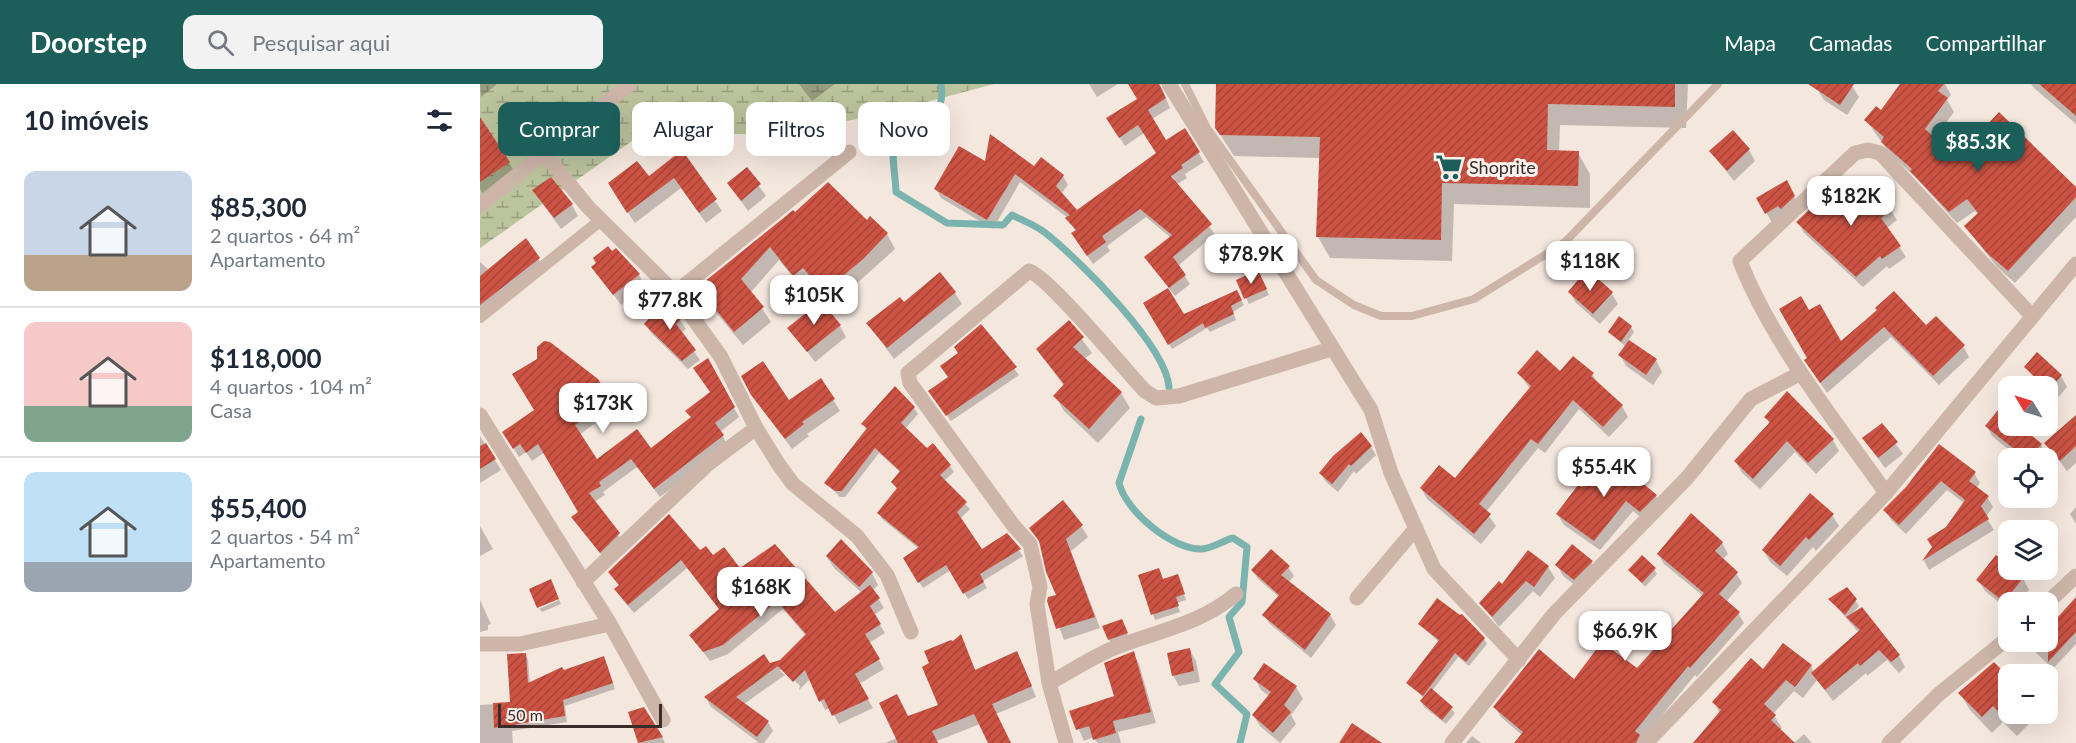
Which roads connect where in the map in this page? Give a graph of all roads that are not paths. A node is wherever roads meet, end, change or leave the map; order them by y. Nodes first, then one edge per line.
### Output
1 (630, 84) edge
2 (1169, 84) edge
3 (1185, 84) edge
4 (1718, 84) edge
5 (608, 102) edge
6 (849, 152) dead end
7 (540, 156) edge
8 (547, 156) edge
9 (480, 205) edge
10 (601, 220) junction
11 (2076, 264) edge
12 (675, 293) junction
13 (2032, 316) junction
14 (480, 317) edge
15 (1331, 349) junction
16 (1801, 373) junction
17 (480, 415) edge
18 (756, 428) junction
19 (1886, 493) junction
20 (1416, 528) junction
21 (2076, 576) edge
22 (583, 582) junction
23 (2058, 593) edge
24 (1236, 594) dead end
25 (1358, 598) dead end
26 (610, 624) junction
27 (910, 632) dead end
28 (480, 644) edge
29 (1998, 646) edge
30 (1519, 660) junction
31 (1049, 683) junction
32 (663, 720) dead end
33 (1653, 740) edge
34 (1066, 743) edge
35 (1452, 743) edge
36 (1888, 743) edge

1 - 5 street
2 - 15 street
3 - 4 lane
6 - 12 street
7 - 9 street
8 - 10 street
10 - 12 street
10 - 14 street
11 - 13 street
12 - 18 street
13 - 16 street
13 - 19 street
15 - 20 street
15 - 31 street
16 - 19 street
16 - 30 street
17 - 22 street
18 - 22 street
18 - 27 street
19 - 33 street
20 - 25 street
20 - 30 street
21 - 23 street
22 - 26 street
24 - 31 street
26 - 28 street
26 - 32 street
29 - 36 street
30 - 35 street
31 - 34 street

